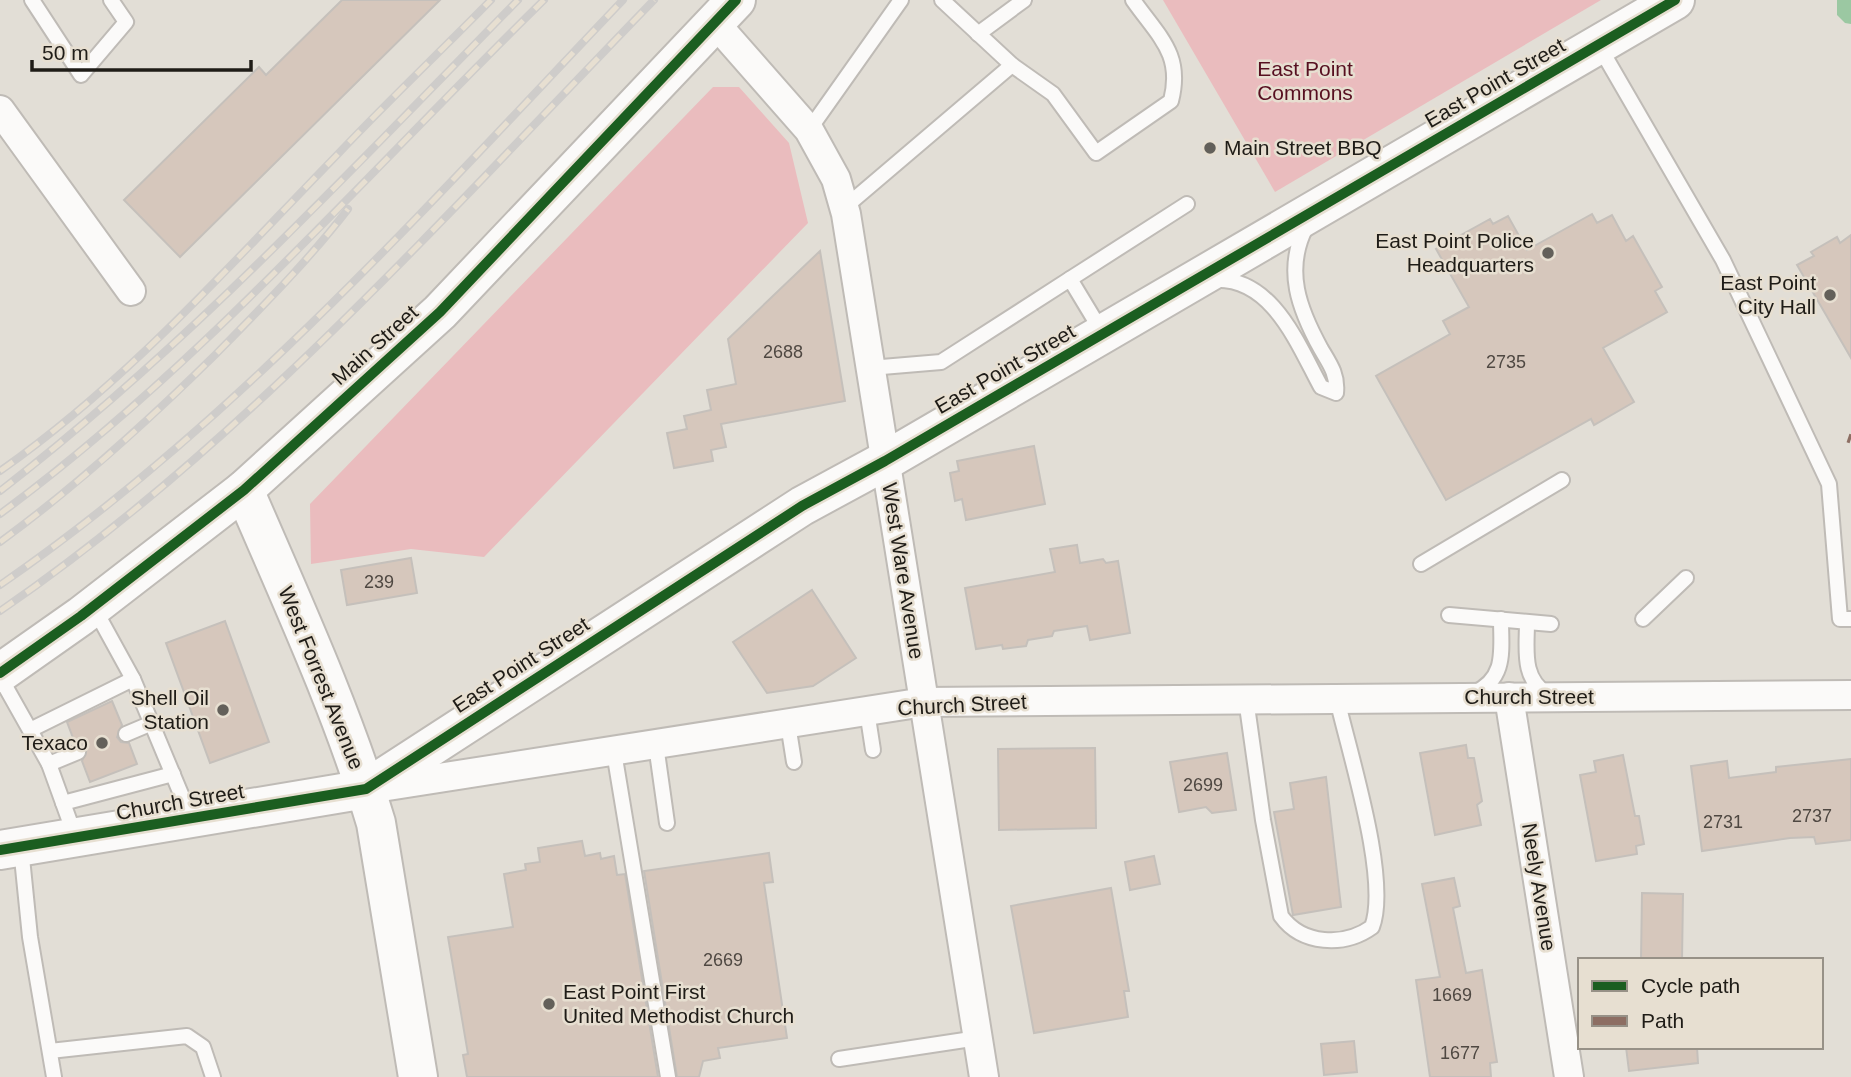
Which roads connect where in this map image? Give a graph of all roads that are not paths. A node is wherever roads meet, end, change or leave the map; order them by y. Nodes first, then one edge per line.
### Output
1 (32, 0) edge
2 (111, 0) edge
3 (901, 0) edge
4 (942, 0) edge
5 (1024, 0) edge
6 (1133, 0) edge
7 (1675, 0) edge
8 (726, 11) edge
9 (978, 34) junction
10 (1598, 45) junction
11 (1012, 65) junction
12 (0, 110) edge
13 (809, 130) junction
14 (1187, 204) dead end
15 (844, 208) junction
16 (1315, 210) junction
17 (1070, 279) junction
18 (1191, 282) junction
19 (131, 291) dead end
20 (1103, 334) junction
21 (870, 368) junction
22 (886, 461) junction
23 (1562, 480) dead end
24 (244, 490) junction
25 (1421, 564) dead end
26 (1686, 578) dead end
27 (93, 607) junction
28 (1449, 615) dead end
29 (1643, 619) dead end
30 (1851, 619) edge
31 (1501, 620) junction
32 (1527, 622) junction
33 (1551, 624) dead end
34 (0, 675) edge
35 (134, 679) junction
36 (1851, 695) edge
37 (1509, 697) junction
38 (1552, 697) junction
39 (1462, 698) junction
40 (1246, 699) junction
41 (1337, 699) junction
42 (924, 702) junction
43 (867, 711) junction
44 (152, 723) junction
45 (788, 724) junction
46 (32, 729) junction
47 (125, 734) dead end
48 (656, 745) junction
49 (873, 750) dead end
50 (78, 752) dead end
51 (614, 752) junction
52 (794, 762) dead end
53 (49, 764) junction
54 (173, 774) junction
55 (366, 789) junction
56 (63, 803) junction
57 (191, 819) junction
58 (667, 823) dead end
59 (76, 839) junction
60 (10, 849) edge
61 (978, 1038) junction
62 (50, 1051) junction
63 (839, 1059) dead end
64 (54, 1077) edge
65 (213, 1077) edge
66 (418, 1077) edge
67 (668, 1077) edge
68 (984, 1077) edge
69 (1569, 1077) edge

1 - 2 lane
3 - 13 lane
4 - 9 lane
5 - 9 lane
6 - 11 lane
7 - 10 main road, East Point Street
8 - 13 street, West Ware Avenue
8 - 24 main road, Main Street
9 - 11 lane
10 - 16 main road, East Point Street
10 - 30 lane
11 - 15 lane
12 - 19 street
13 - 15 street, West Ware Avenue
14 - 17 lane
15 - 21 street, West Ware Avenue
16 - 18 main road, East Point Street
16 - 18 lane
17 - 20 lane
17 - 21 lane
18 - 20 main road, East Point Street
20 - 22 main road, East Point Street
21 - 22 street, West Ware Avenue
22 - 42 street, West Ware Avenue
22 - 55 main road, East Point Street
23 - 25 lane
24 - 27 main road, Main Street
24 - 55 main road, West Forrest Avenue
26 - 29 lane
27 - 34 main road, Main Street
27 - 35 lane
28 - 31 lane
31 - 32 lane
31 - 39 lane
32 - 33 lane
32 - 38 lane
34 - 46 lane
35 - 44 lane
35 - 46 lane
36 - 38 street, Church Street
37 - 38 street, Church Street
37 - 39 street, Church Street
37 - 69 street, Neely Avenue
39 - 41 street, Church Street
40 - 41 street, Church Street
40 - 41 lane
40 - 42 street, Church Street
42 - 43 street, Church Street
42 - 61 street, West Ware Avenue
43 - 45 street, Church Street
43 - 49 lane
44 - 47 lane
44 - 54 lane
45 - 48 street, Church Street
45 - 52 lane
46 - 53 lane
48 - 51 street, Church Street
48 - 58 lane
50 - 53 lane
51 - 55 street, Church Street
51 - 67 lane
53 - 56 lane
54 - 56 lane
54 - 57 lane
55 - 57 main road, Church Street
55 - 66 main road, West Forrest Avenue
56 - 59 lane
57 - 59 main road, Church Street
59 - 60 main road, Church Street
60 - 62 lane
61 - 63 lane
61 - 68 street, West Ware Avenue
62 - 64 lane
62 - 65 lane

